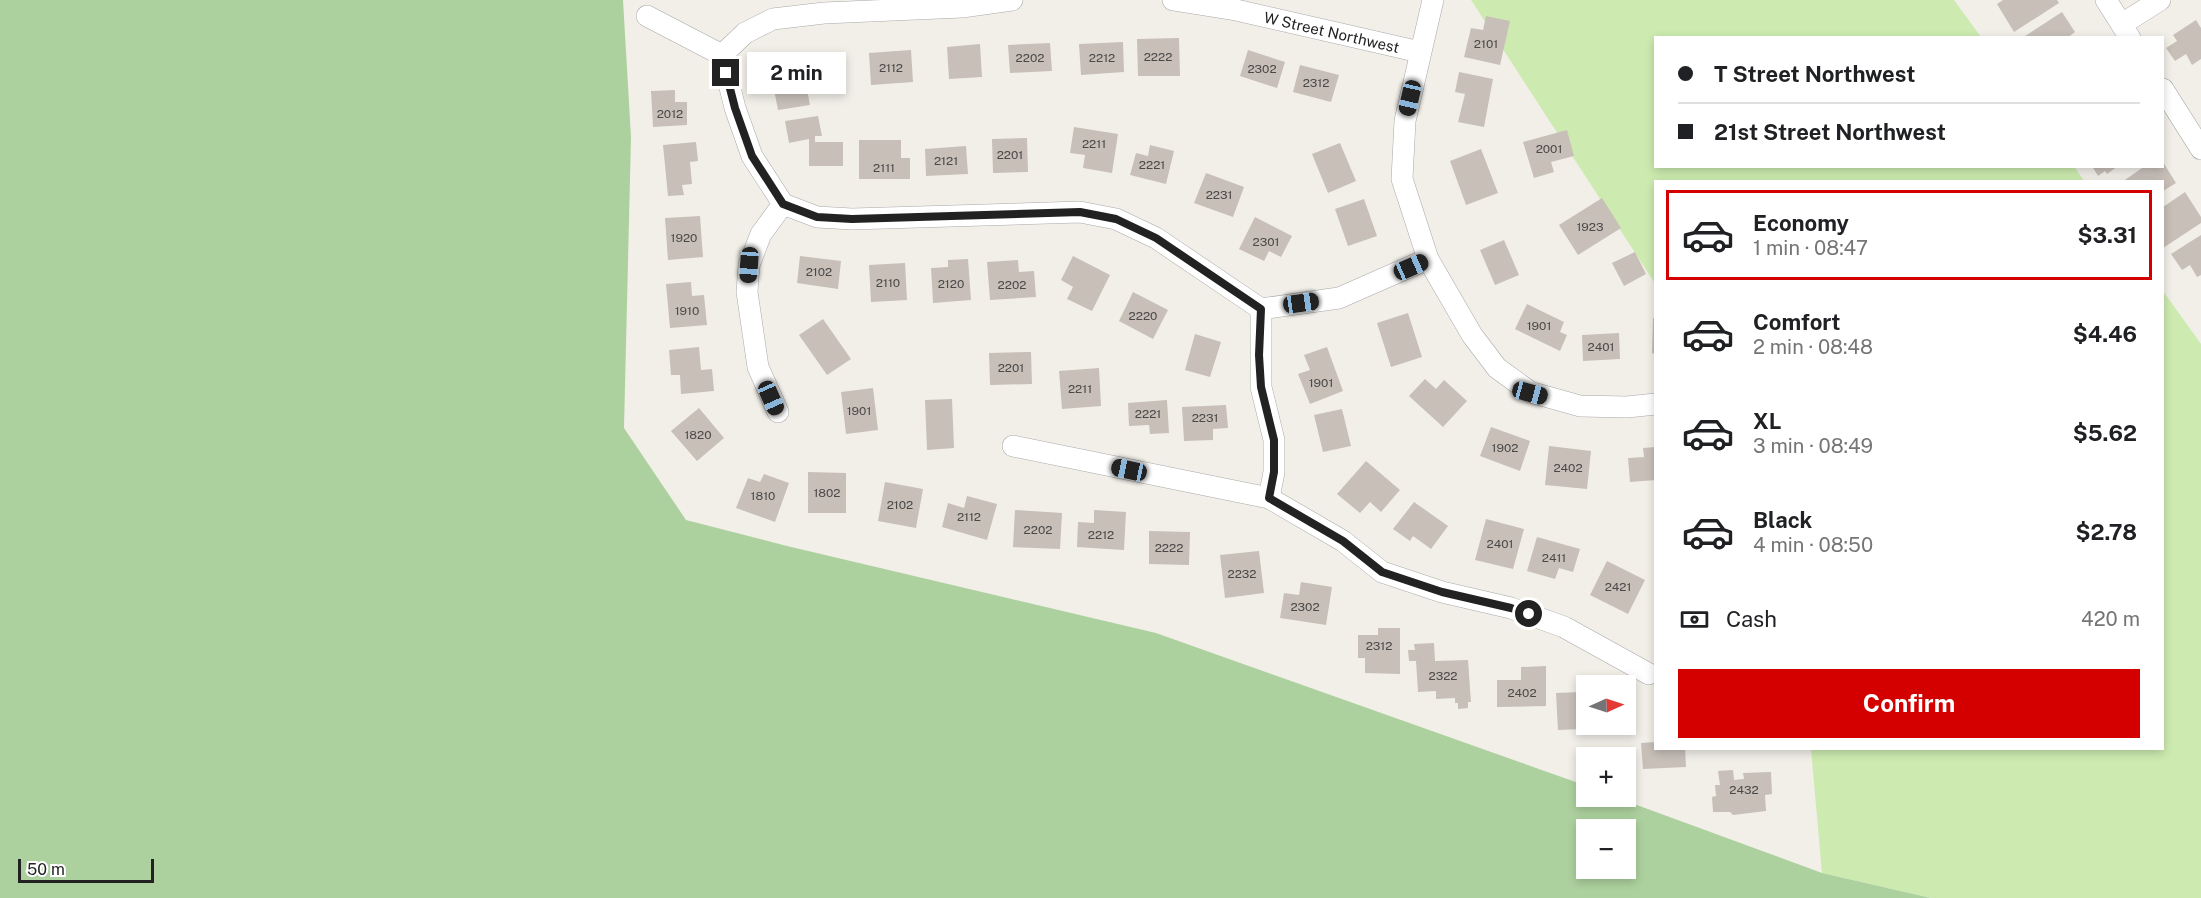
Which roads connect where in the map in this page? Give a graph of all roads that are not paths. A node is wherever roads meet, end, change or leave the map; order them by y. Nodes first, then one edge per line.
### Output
1 (1012, 0) edge
2 (1173, 0) edge
3 (1433, 0) edge
4 (2106, 0) edge
5 (2160, 0) edge
6 (647, 16) dead end
7 (2126, 31) edge
8 (1420, 52) junction
9 (722, 55) junction
10 (2164, 91) edge
11 (2201, 149) edge
12 (783, 204) junction
13 (1428, 259) junction
14 (1261, 309) junction
15 (1654, 404) edge
16 (778, 412) dead end
17 (1013, 446) dead end
18 (1269, 498) junction
19 (1649, 674) dead end

1 - 9 street
2 - 8 street, W Street Northwest
3 - 8 street
4 - 7 street
5 - 7 street
6 - 9 street
8 - 13 street
9 - 12 street
10 - 11 street
12 - 14 street
12 - 16 street
13 - 14 street
13 - 15 street
14 - 18 street
17 - 18 street
18 - 19 street

